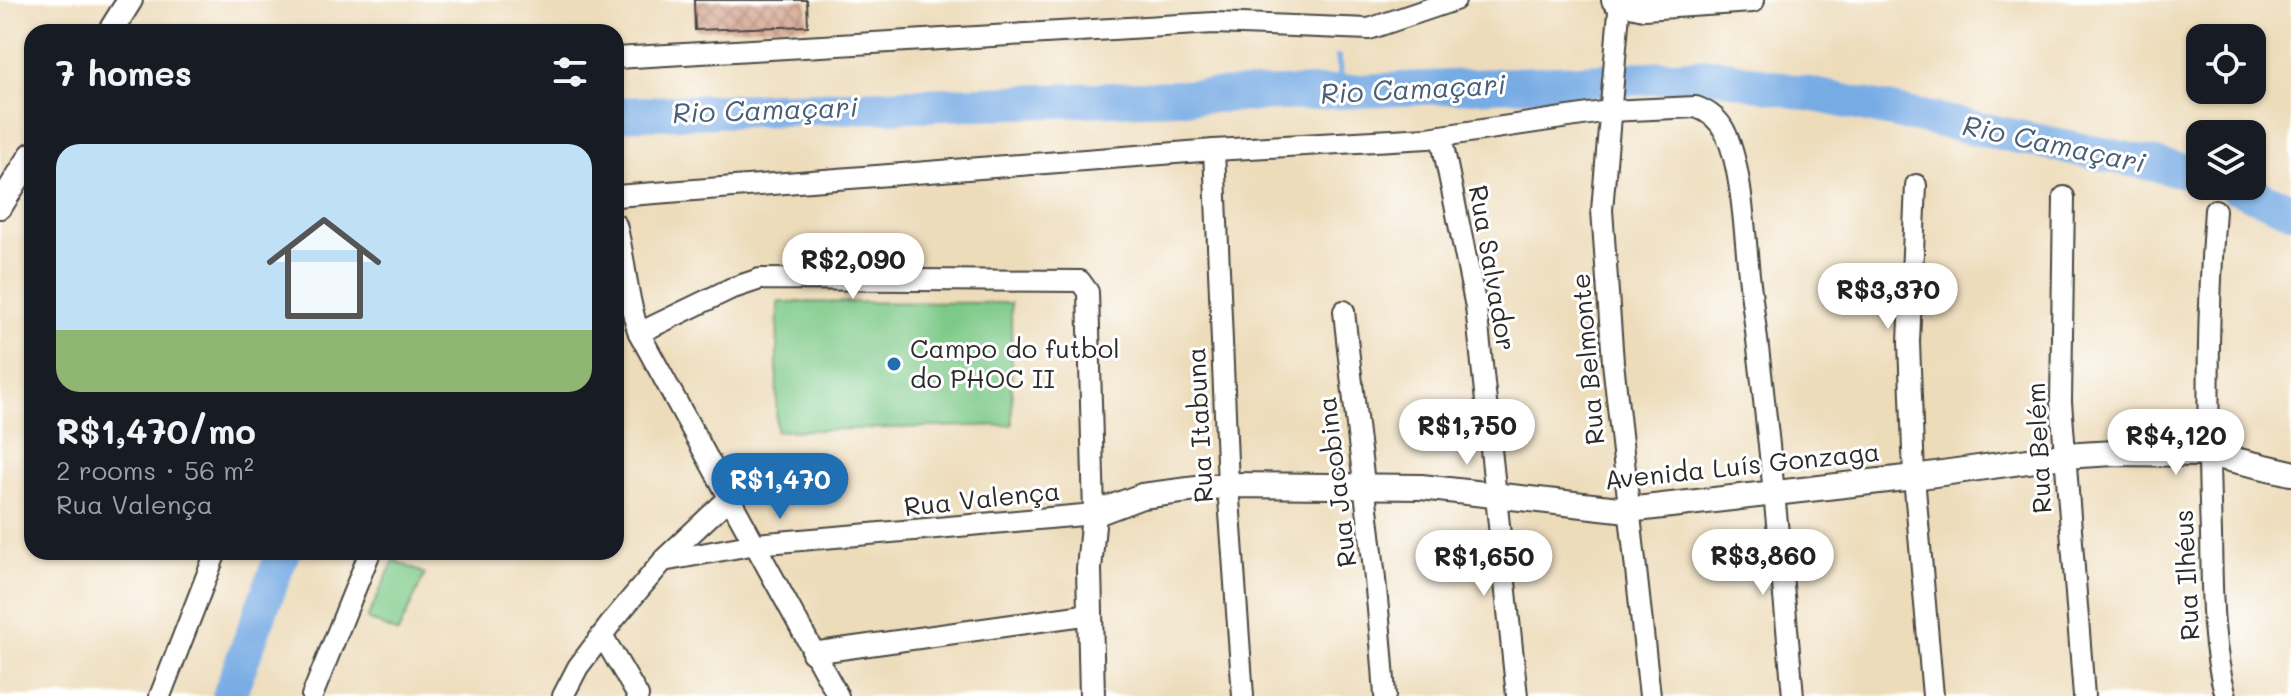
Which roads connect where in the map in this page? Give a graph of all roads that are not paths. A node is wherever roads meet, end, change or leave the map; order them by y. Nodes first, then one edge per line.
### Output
1 (130, 0) edge
2 (1455, 0) edge
3 (1752, 0) edge
4 (1618, 1) edge
5 (115, 24) edge
6 (624, 58) edge
7 (1610, 101) junction
8 (1441, 136) junction
9 (1214, 150) junction
10 (24, 168) edge
11 (1916, 185) dead end
12 (624, 195) edge
13 (2064, 197) dead end
14 (0, 206) edge
15 (2215, 210) dead end
16 (624, 254) edge
17 (1344, 311) dead end
18 (639, 333) junction
19 (2208, 454) junction
20 (2063, 456) junction
21 (2291, 473) edge
22 (1914, 477) junction
23 (1228, 485) junction
24 (1362, 485) junction
25 (1776, 494) junction
26 (1496, 496) junction
27 (728, 499) junction
28 (1628, 510) junction
29 (1094, 514) junction
30 (756, 544) junction
31 (213, 560) edge
32 (367, 560) edge
33 (663, 561) junction
34 (1091, 614) junction
35 (602, 635) junction
36 (812, 653) junction
37 (160, 696) edge
38 (312, 696) edge
39 (563, 696) edge
40 (638, 696) edge
41 (838, 696) edge
42 (1092, 696) edge
43 (1243, 696) edge
44 (1385, 696) edge
45 (1517, 696) edge
46 (1650, 696) edge
47 (1793, 696) edge
48 (1933, 696) edge
49 (2084, 696) edge
50 (2226, 696) edge

1 - 5 street
2 - 6 street
3 - 4 street
4 - 7 street, Rua Belmonte
7 - 8 street
7 - 25 street
7 - 28 street, Rua Belmonte
8 - 9 street
8 - 26 street, Rua Salvador
9 - 12 street
9 - 23 street, Rua Itabuna
10 - 14 street
11 - 22 street
13 - 20 street, Rua Belém
15 - 19 street, Rua Ilhéus
16 - 18 street
17 - 24 street, Rua Jacobina
18 - 27 street
18 - 29 street
19 - 20 street, Avenida Luís Gonzaga
19 - 21 street, Avenida Luís Gonzaga
19 - 50 street, Rua Ilhéus
20 - 22 street, Avenida Luís Gonzaga
20 - 49 street, Rua Belém
22 - 25 street, Avenida Luís Gonzaga
22 - 48 street
23 - 24 street, Avenida Luís Gonzaga
23 - 29 street, Avenida Luís Gonzaga
23 - 43 street, Rua Itabuna
24 - 26 street, Avenida Luís Gonzaga
24 - 44 street, Rua Jacobina
25 - 28 street, Avenida Luís Gonzaga
25 - 47 street
26 - 28 street, Avenida Luís Gonzaga
26 - 45 street, Rua Salvador
27 - 30 street
27 - 33 street
28 - 46 street, Rua Belmonte
29 - 30 street, Rua Valença
29 - 34 street
30 - 33 street, Rua Valença
30 - 36 street
31 - 37 street
32 - 38 street
33 - 35 street
34 - 36 street
34 - 42 street
35 - 39 street
35 - 40 street
36 - 41 street

